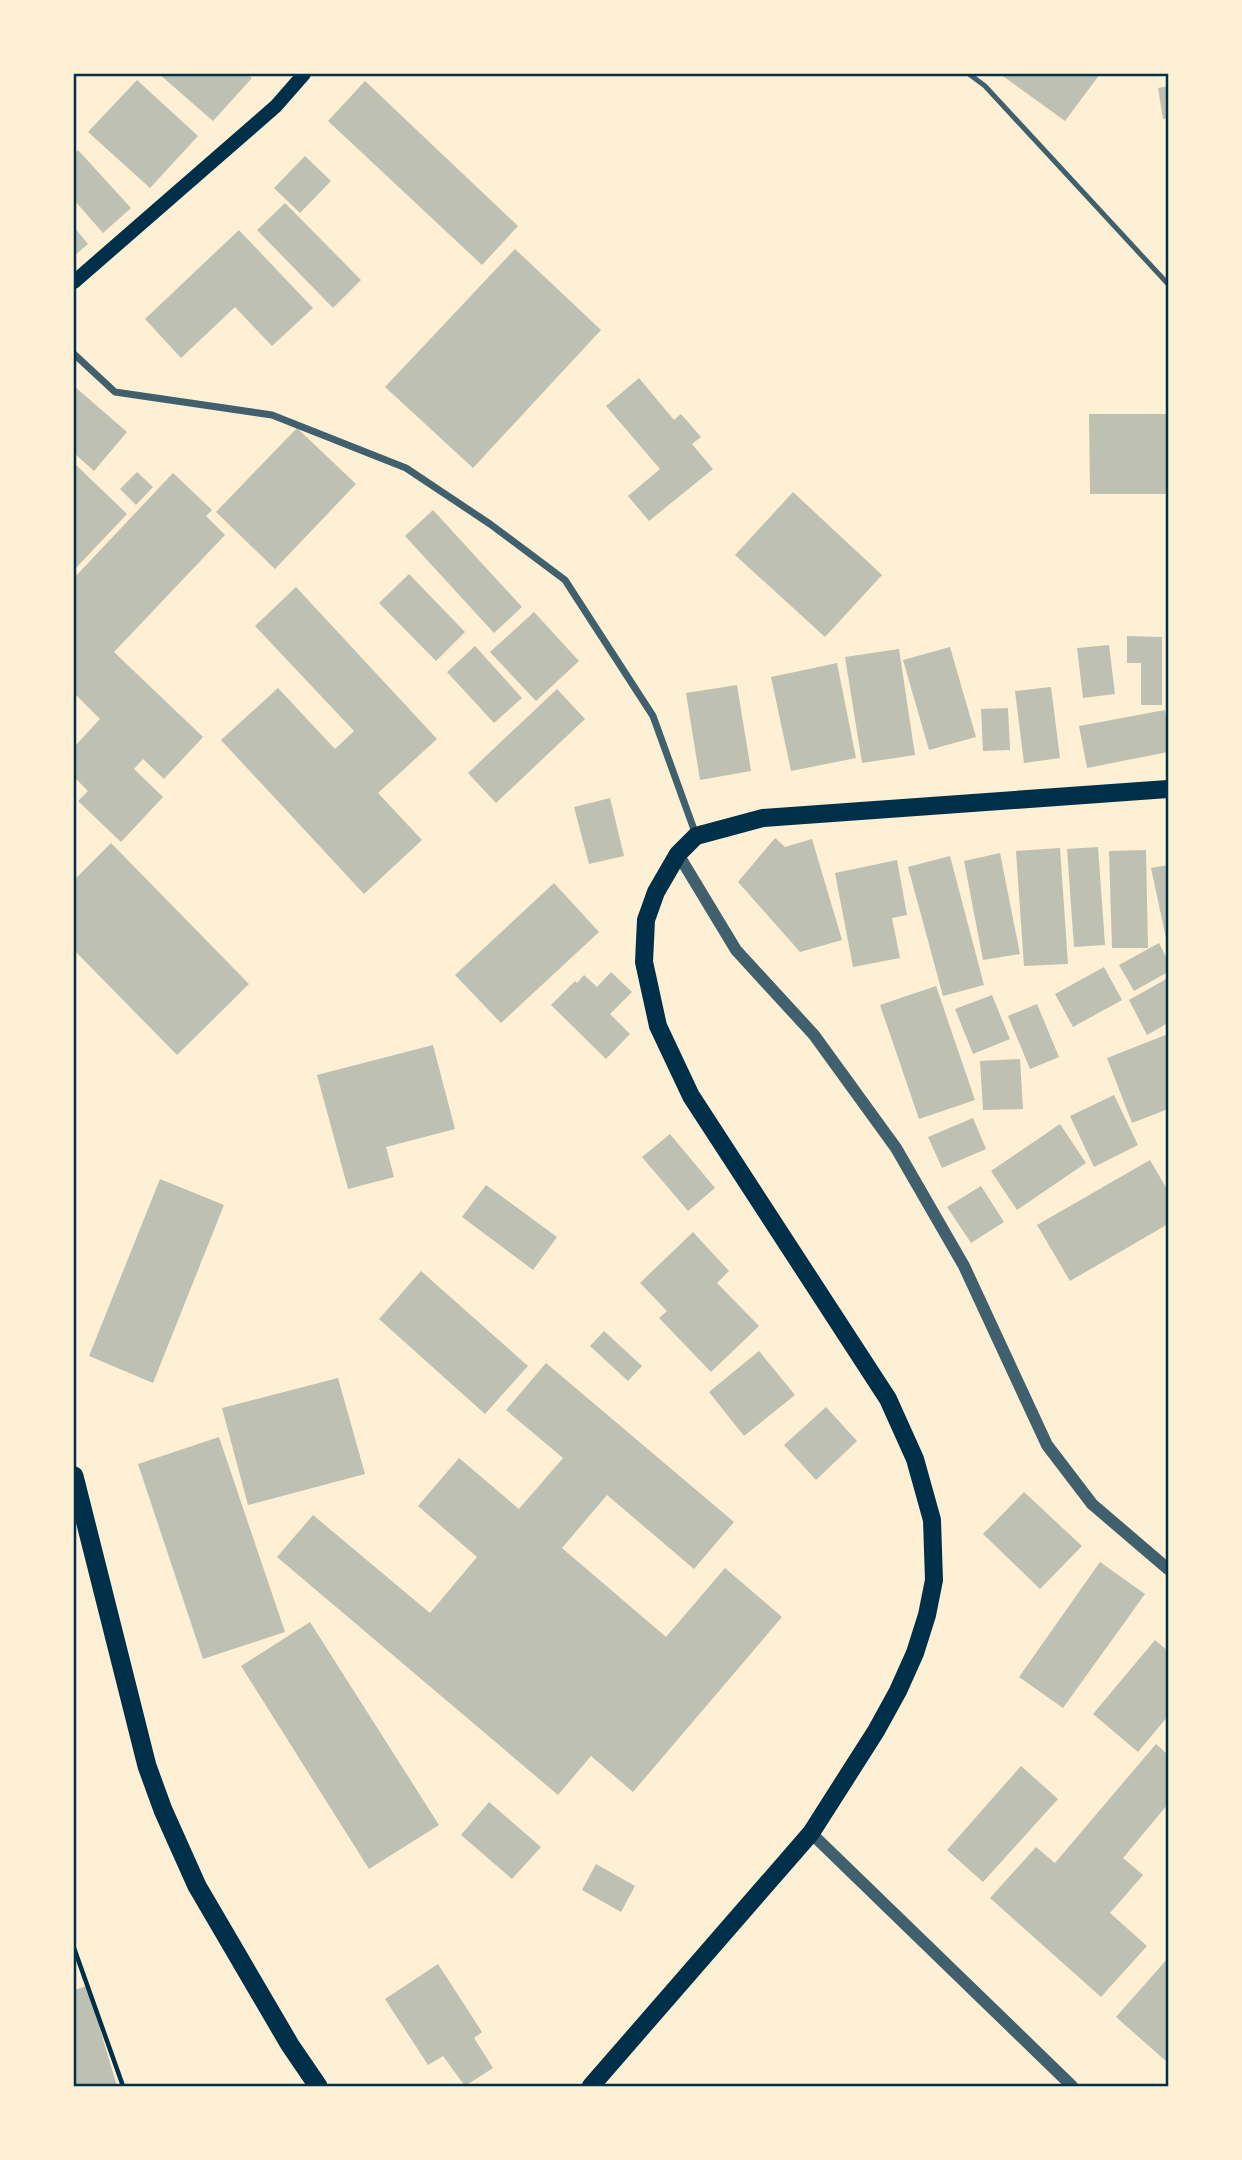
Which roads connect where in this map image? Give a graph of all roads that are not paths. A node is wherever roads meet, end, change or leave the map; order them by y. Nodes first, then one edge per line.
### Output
1 (304, 74) edge
2 (969, 74) edge
3 (74, 282) edge
4 (1168, 284) edge
5 (74, 354) edge
6 (1168, 789) edge
7 (696, 836) junction
8 (678, 854) junction
9 (74, 1476) edge
10 (1168, 1569) edge
11 (811, 1833) junction
12 (318, 2087) edge
13 (591, 2087) edge
14 (1072, 2087) edge

1 - 3 main road
2 - 4 lane
5 - 7 street
6 - 7 main road
7 - 8 main road
8 - 10 street
8 - 11 main road
9 - 12 highway
11 - 13 main road
11 - 14 street

